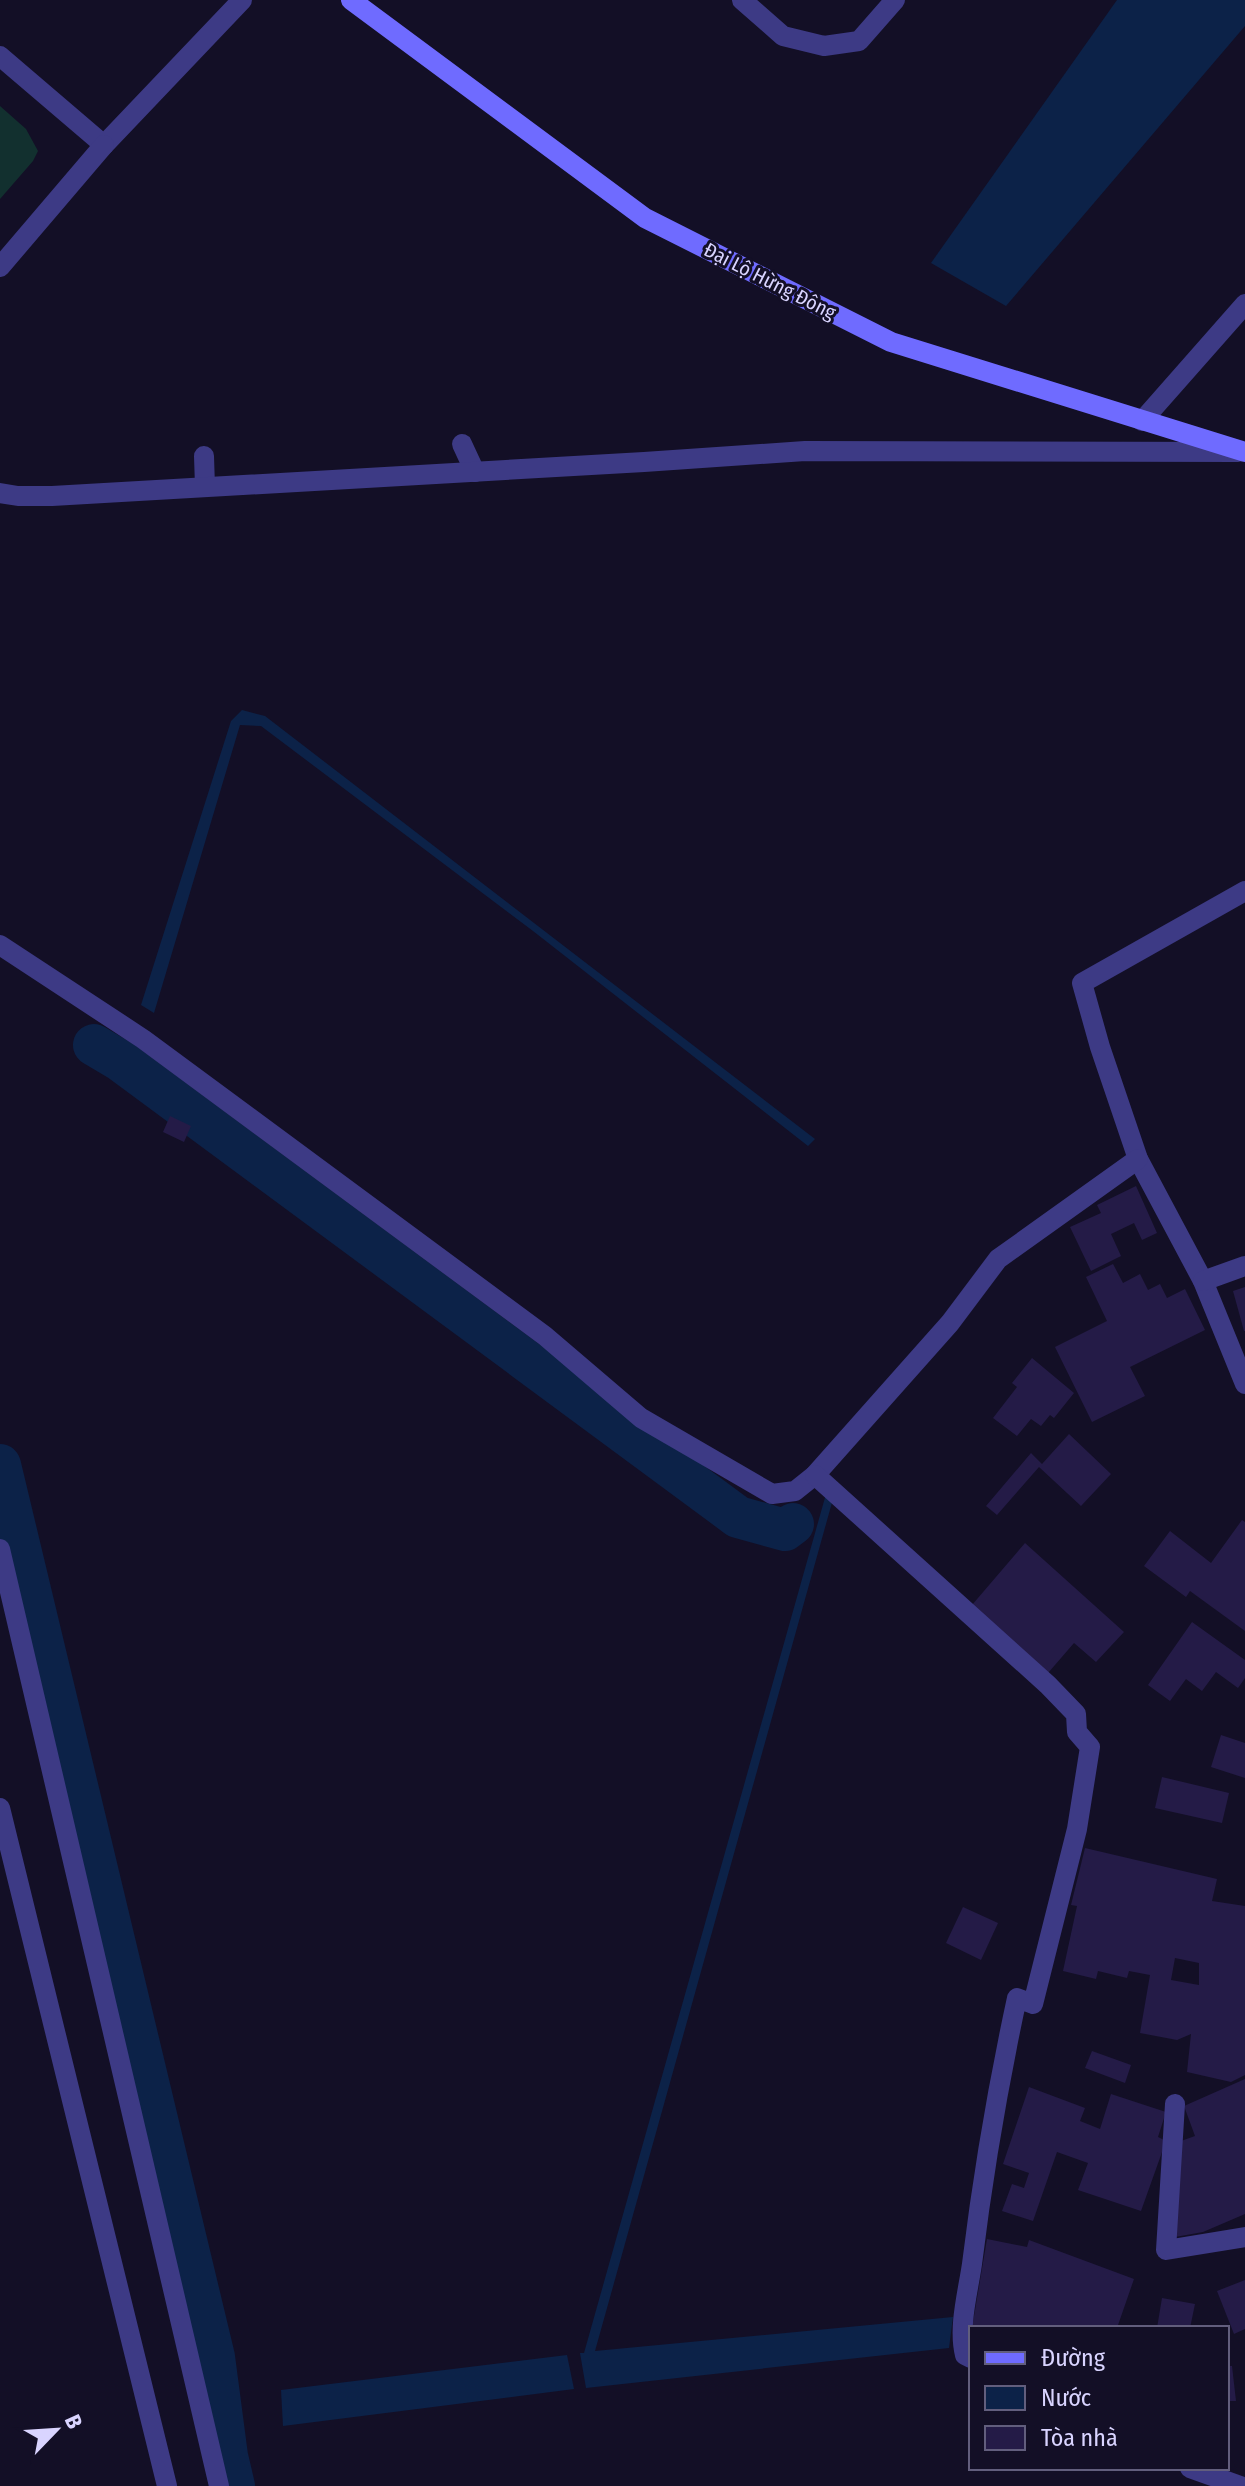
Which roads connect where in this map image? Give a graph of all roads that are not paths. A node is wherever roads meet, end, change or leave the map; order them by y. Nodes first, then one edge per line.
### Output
1 (242, 0) edge
2 (351, 0) edge
3 (742, 0) edge
4 (895, 0) edge
5 (0, 56) edge
6 (104, 145) junction
7 (0, 267) edge
8 (1245, 304) edge
9 (1142, 421) junction
10 (462, 444) dead end
11 (1244, 452) edge
12 (204, 456) dead end
13 (475, 472) junction
14 (205, 487) junction
15 (0, 493) edge
16 (1245, 891) edge
17 (0, 945) edge
18 (1138, 1159) junction
19 (1245, 1266) edge
20 (1203, 1281) junction
21 (1245, 1384) edge
22 (815, 1475) junction
23 (0, 1549) edge
24 (0, 1808) edge
25 (1175, 2104) dead end
26 (1245, 2237) edge
27 (969, 2357) edge
28 (1196, 2470) edge
29 (167, 2486) edge
30 (219, 2486) edge
31 (1240, 2486) edge

1 - 6 street
2 - 9 street, Đại Lộ Hừng Đông
3 - 4 street
5 - 6 street
6 - 7 street
8 - 9 street
9 - 11 street, Đại Lộ Hừng Đông
10 - 13 street
11 - 13 street
12 - 14 street
13 - 14 street
14 - 15 street
16 - 18 street
17 - 22 street
18 - 20 street
18 - 22 street
19 - 20 street
20 - 21 street
22 - 27 street
23 - 30 street
24 - 29 street
25 - 26 street
28 - 31 street

